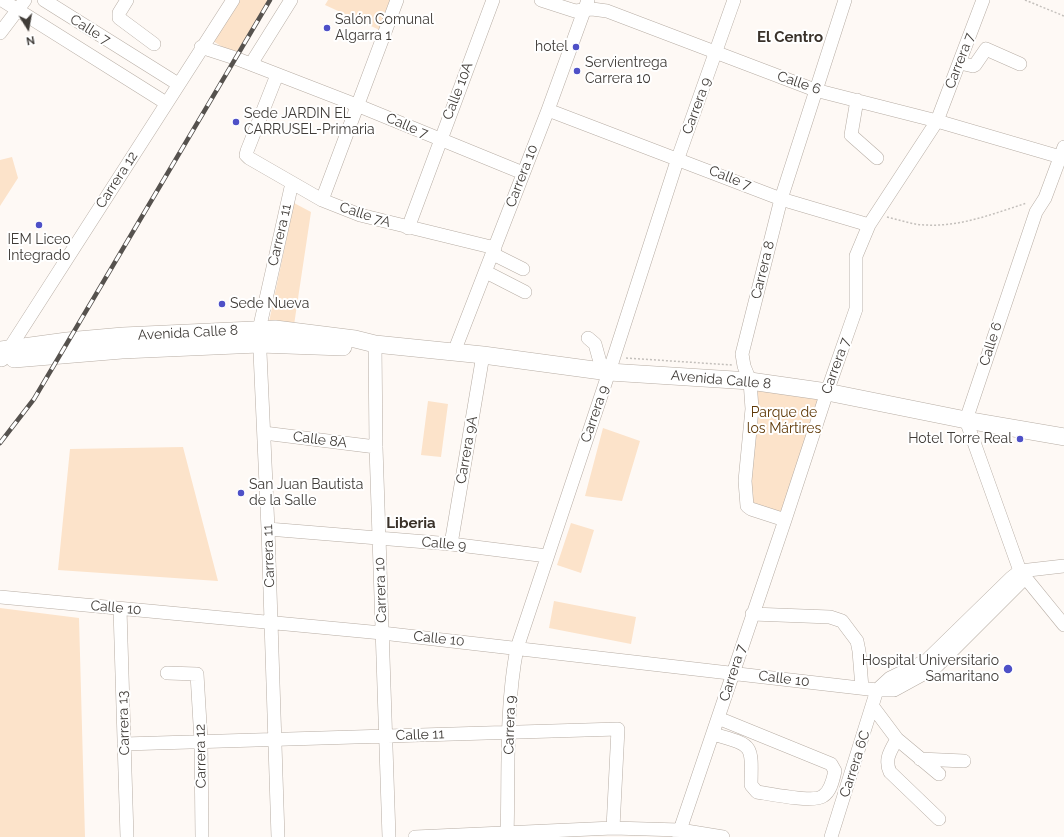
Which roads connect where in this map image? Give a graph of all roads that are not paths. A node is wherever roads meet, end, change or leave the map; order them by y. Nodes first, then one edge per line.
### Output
1 (2, 0) edge
2 (44, 0) edge
3 (127, 0) edge
4 (233, 0) edge
5 (291, 0) edge
6 (398, 0) edge
7 (493, 0) edge
8 (541, 0) edge
9 (734, 0) edge
10 (845, 0) edge
11 (983, 0) edge
12 (21, 5) edge
13 (586, 5) edge
14 (0, 33) edge
15 (154, 44) dead end
16 (202, 47) junction
17 (716, 53) junction
18 (960, 62) junction
19 (251, 64) junction
20 (1020, 64) dead end
21 (276, 74) junction
22 (178, 84) junction
23 (815, 90) junction
24 (857, 100) junction
25 (166, 103) junction
26 (359, 106) junction
27 (548, 110) junction
28 (938, 121) junction
29 (440, 140) junction
30 (1063, 154) edge
31 (678, 158) junction
32 (877, 158) dead end
33 (523, 174) junction
34 (292, 183) junction
35 (781, 199) junction
36 (322, 200) junction
37 (872, 220) junction
38 (408, 228) junction
39 (494, 251) junction
40 (524, 269) dead end
41 (486, 272) junction
42 (525, 292) dead end
43 (259, 337) junction
44 (588, 338) dead end
45 (375, 344) junction
46 (454, 352) junction
47 (3, 355) edge
48 (483, 355) junction
49 (611, 367) junction
50 (747, 374) junction
51 (827, 392) junction
52 (966, 420) junction
53 (264, 433) junction
54 (1064, 437) edge
55 (376, 447) junction
56 (785, 520) junction
57 (268, 529) junction
58 (380, 539) junction
59 (451, 544) junction
60 (547, 556) junction
61 (1064, 566) edge
62 (1023, 575) junction
63 (0, 597) edge
64 (120, 609) junction
65 (752, 614) junction
66 (272, 622) junction
67 (1064, 625) edge
68 (382, 633) junction
69 (517, 648) junction
70 (167, 673) dead end
71 (733, 673) junction
72 (862, 688) junction
73 (877, 690) junction
74 (873, 707) junction
75 (718, 718) junction
76 (509, 732) junction
77 (713, 734) junction
78 (386, 736) junction
79 (897, 739) junction
80 (275, 740) junction
81 (201, 741) junction
82 (124, 744) junction
83 (920, 759) junction
84 (964, 761) dead end
85 (939, 774) dead end
86 (939, 819) dead end
87 (613, 828) junction
88 (680, 833) edge
89 (507, 835) edge
90 (127, 837) edge
91 (202, 837) edge
92 (278, 837) edge
93 (389, 837) edge
94 (415, 837) edge
95 (723, 837) edge
96 (831, 837) edge

1 - 12 street
2 - 22 street, Calle 7
3 - 15 street
4 - 16 street, Carrera 12
5 - 19 street
6 - 26 street
7 - 29 street, Calle 10A
8 - 13 street, Calle 6
9 - 17 street, Carrera 9
10 - 23 street, Carrera 8
11 - 18 street, Carrera 7
12 - 14 street
12 - 25 street
13 - 17 street, Calle 6
13 - 27 street, Carrera 10
16 - 19 street, Calle 7
16 - 22 street, Carrera 12
17 - 23 street, Calle 6
17 - 31 street, Carrera 9
18 - 20 street
18 - 28 street, Carrera 7
19 - 21 street, Calle 7
21 - 26 street, Calle 7
21 - 34 street, Calle 7A
22 - 25 street, Carrera 12
23 - 24 street, Calle 6
23 - 35 street, Carrera 8
24 - 28 street, Calle 6
24 - 32 street
25 - 47 street, Carrera 12
26 - 29 street, Calle 7
26 - 36 street
27 - 31 street, Calle 7
27 - 33 street, Carrera 10
28 - 30 street, Calle 6
28 - 37 street, Carrera 7
29 - 33 street, Calle 7
29 - 38 street, Calle 10A
30 - 52 street, Calle 6
31 - 35 street, Calle 7
31 - 49 street, Carrera 9
33 - 39 street, Carrera 10
34 - 36 street, Calle 7A
34 - 43 street, Carrera 11
35 - 37 street, Calle 7
35 - 50 street, Carrera 8
36 - 38 street, Calle 7A
37 - 51 street, Carrera 7
38 - 39 street, Calle 7A
39 - 40 street, Calle 7A
39 - 41 street, Carrera 10
41 - 42 street
41 - 46 street, Carrera 10
43 - 45 main road, Avenida Calle 8
43 - 47 main road, Avenida Calle 8
43 - 53 street, Carrera 11
44 - 49 street
45 - 46 main road, Avenida Calle 8
45 - 55 street, Carrera 10
46 - 48 main road, Avenida Calle 8
48 - 49 main road, Avenida Calle 8
48 - 59 street, Carrera 9A
49 - 50 main road, Avenida Calle 8
49 - 60 street, Carrera 9
50 - 51 main road, Avenida Calle 8
50 - 56 street, Carrera 8
51 - 52 main road, Avenida Calle 8
51 - 56 street, Carrera 7
52 - 54 main road, Avenida Calle 8
52 - 62 street
53 - 55 street, Calle 8A
53 - 57 street, Carrera 11
55 - 58 street, Carrera 10
56 - 65 street, Carrera 7
57 - 58 street, Calle 9
57 - 66 street, Carrera 11
58 - 59 street, Calle 9
58 - 68 street, Carrera 10
59 - 60 street, Calle 9
60 - 69 street, Carrera 9
61 - 62 street
62 - 67 street
62 - 73 street, Calle 10
63 - 64 street, Calle 10
64 - 66 street, Calle 10
64 - 82 street, Carrera 13
65 - 71 street, Carrera 7
65 - 72 street
66 - 68 street, Calle 10
66 - 80 street, Carrera 11
68 - 69 street, Calle 10
68 - 78 street, Carrera 10
69 - 71 street, Calle 10
69 - 76 street, Carrera 9
70 - 81 street, Carrera 12
71 - 72 street, Calle 10
71 - 75 street, Carrera 7
72 - 73 street, Calle 10
73 - 74 street, Carrera 6C
74 - 79 street
74 - 96 street, Carrera 6C
75 - 77 street, Carrera 7
75 - 77 street
76 - 78 street, Calle 11
76 - 87 street, Calle 11
76 - 89 street, Carrera 9
77 - 88 street, Carrera 7
78 - 80 street, Calle 11
78 - 93 street, Carrera 10
79 - 83 street
79 - 86 street
80 - 81 street, Calle 11
80 - 92 street, Carrera 11
81 - 82 street, Calle 11
81 - 91 street, Carrera 12
82 - 90 street, Carrera 13
83 - 84 street
83 - 85 street
87 - 88 street
87 - 89 street
88 - 95 street
89 - 94 street

